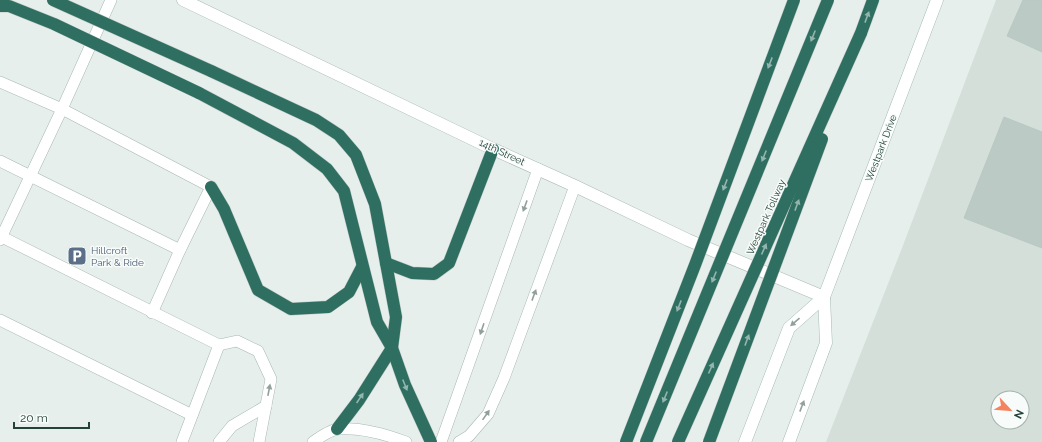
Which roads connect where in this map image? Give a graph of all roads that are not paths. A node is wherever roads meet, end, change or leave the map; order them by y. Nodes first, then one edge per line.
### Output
1 (53, 0) edge
2 (111, 0) edge
3 (183, 0) edge
4 (794, 0) edge
5 (828, 0) edge
6 (873, 0) edge
7 (937, 0) edge
8 (0, 6) edge
9 (861, 33) junction
10 (0, 82) edge
11 (62, 109) junction
12 (493, 149) junction
13 (0, 161) edge
14 (538, 170) junction
15 (30, 176) junction
16 (575, 186) junction
17 (211, 187) junction
18 (0, 238) edge
19 (180, 250) junction
20 (386, 263) junction
21 (362, 267) junction
22 (824, 297) junction
23 (152, 313) junction
24 (0, 320) edge
25 (218, 345) junction
26 (392, 348) junction
27 (266, 406) junction
28 (192, 415) junction
29 (337, 429) junction
30 (182, 442) edge
31 (220, 442) edge
32 (259, 442) edge
33 (313, 442) edge
34 (406, 442) edge
35 (431, 442) edge
36 (441, 442) edge
37 (459, 442) edge
38 (626, 442) edge
39 (646, 442) edge
40 (678, 442) edge
41 (709, 442) edge
42 (744, 442) edge
43 (788, 442) edge

1 - 20 highway, bridge
2 - 11 lane
3 - 12 street, 14th Street
4 -> 38 highway, bridge
5 -> 39 highway, bridge
9 -> 6 highway, Westpark Tollway
7 - 22 street, Westpark Drive
8 - 21 highway, bridge
40 -> 9 highway, Westpark Tollway, bridge
41 -> 9 highway, bridge
10 - 11 lane
11 - 15 lane
11 - 17 lane
12 - 14 street, 14th Street
12 - 20 highway
13 - 15 lane
14 - 16 street, 14th Street
14 -> 36 lane
15 - 18 lane
15 - 19 lane
16 - 22 street, 14th Street
37 -> 16 lane
17 - 19 lane
17 - 21 highway
18 - 23 lane
19 - 23 lane
20 - 26 highway
21 - 26 highway
22 -> 42 street, Westpark Drive
43 -> 22 street, Westpark Drive
23 - 25 lane
24 - 28 lane
27 -> 25 lane
25 - 28 lane
29 -> 26 highway
26 -> 35 highway
27 - 31 lane
27 - 32 lane
28 - 30 lane
29 - 33 lane
29 - 34 lane

